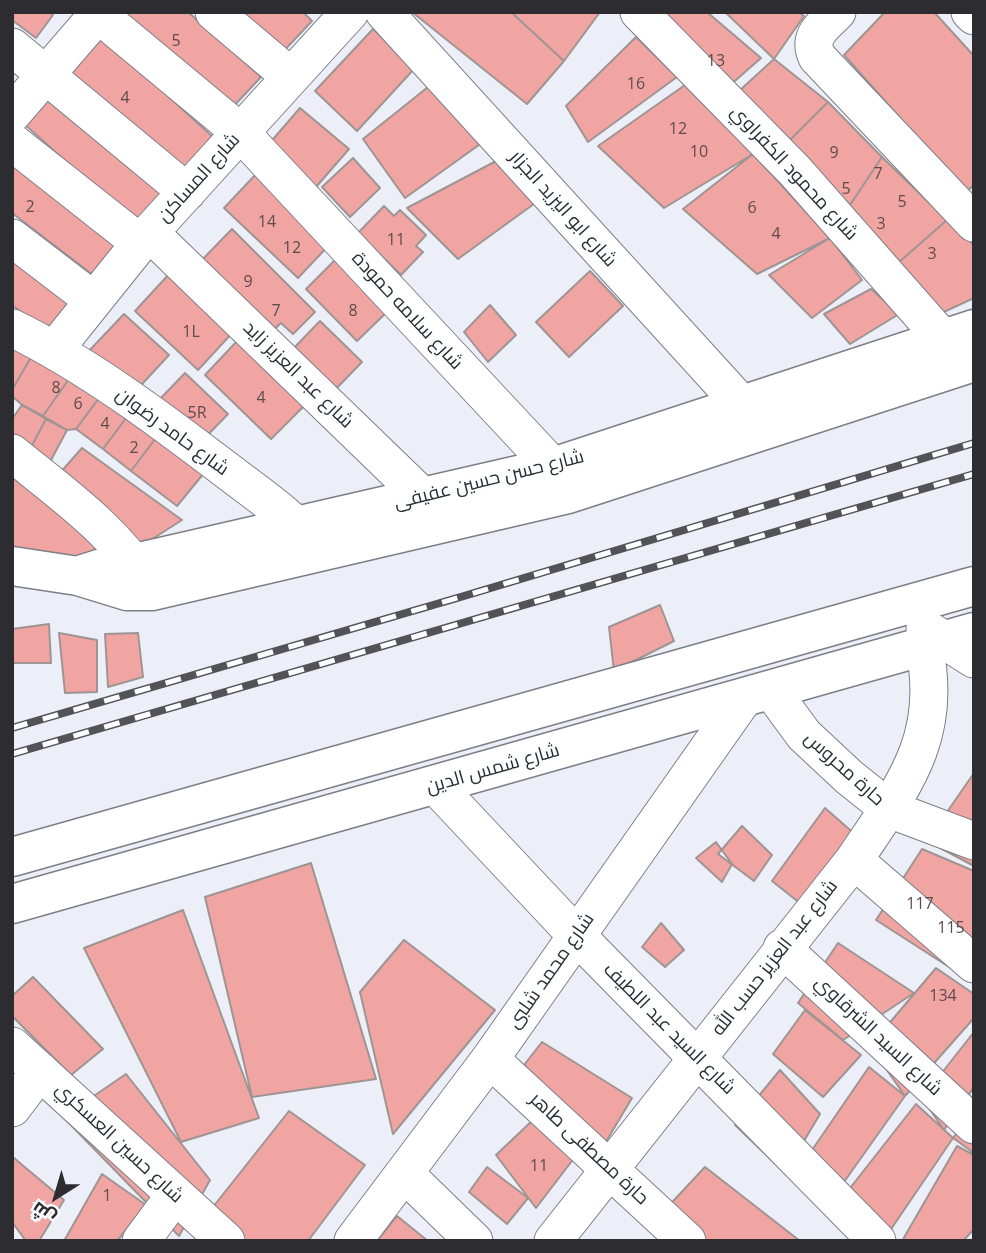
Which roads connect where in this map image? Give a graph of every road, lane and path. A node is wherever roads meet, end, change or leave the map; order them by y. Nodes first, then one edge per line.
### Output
1 (214, 12) edge
2 (384, 12) edge
3 (639, 12) edge
4 (99, 13) edge
5 (342, 15) edge
6 (829, 15) edge
7 (12, 47) edge
8 (46, 75) junction
9 (291, 77) junction
10 (12, 114) edge
11 (240, 132) junction
12 (12, 142) edge
13 (187, 192) junction
14 (974, 223) edge
15 (12, 238) edge
16 (145, 238) junction
17 (93, 300) junction
18 (12, 328) edge
19 (958, 334) edge
20 (55, 349) junction
21 (974, 362) edge
22 (743, 405) junction
23 (12, 453) edge
24 (561, 480) junction
25 (430, 510) junction
26 (309, 539) junction
27 (12, 566) edge
28 (144, 577) junction
29 (974, 586) edge
30 (895, 608) junction
31 (954, 645) edge
32 (758, 694) junction
33 (435, 785) junction
34 (889, 809) junction
35 (974, 841) edge
36 (12, 857) edge
37 (854, 860) junction
38 (12, 904) edge
39 (576, 934) junction
40 (782, 948) junction
41 (974, 964) edge
42 (12, 1046) edge
43 (697, 1057) junction
44 (490, 1059) junction
45 (40, 1071) junction
46 (12, 1108) edge
47 (974, 1125) edge
48 (610, 1167) junction
49 (404, 1173) junction
50 (175, 1195) junction
51 (141, 1241) edge
52 (226, 1241) edge
53 (353, 1241) edge
54 (474, 1241) edge
55 (553, 1241) edge
56 (687, 1241) edge
57 (877, 1241) edge

1 - 9 street
2 - 22 street, شارع ابو اليزيد الجزار
3 - 19 street, شارع محمود الكفراوي
4 - 8 street
4 - 11 street, شارع سلامه حمودة
5 - 9 street, شارع المساكن
6 - 14 street
7 - 8 street
8 - 10 street
8 - 13 street
9 - 11 street, شارع المساكن
11 - 13 street, شارع المساكن
11 - 24 street, شارع سلامه حمودة
12 - 16 street, شارع عبد العزيز زايد
13 - 16 street, شارع المساكن
15 - 17 street
16 - 17 street, شارع المساكن
16 - 25 street, شارع عبد العزيز زايد
17 - 20 street, شارع المساكن
18 - 20 street, شارع حامد رضوان
19 - 22 street, شارع حسن حسين عفيفى
20 - 26 street, شارع حامد رضوان
21 - 24 street, شارع حسن حسين عفيفى
22 - 24 street, شارع حسن حسين عفيفى
23 - 28 street
24 - 25 street, شارع حسن حسين عفيفى
25 - 26 street, شارع حسن حسين عفيفى
26 - 28 street, شارع حسن حسين عفيفى
27 - 28 street, شارع حسن حسين عفيفى
29 - 30 street
30 - 31 street
30 - 36 street
31 - 32 street, شارع شمس الدين
31 - 34 street, شارع عبد العزيز حسب الله
32 - 33 street, شارع شمس الدين
32 - 34 street, حارة محروس
32 - 39 street, شارع محمد شلبى
33 - 38 street, شارع شمس الدين
33 - 39 street, شارع السيد عبد اللطيف
34 - 35 street, حارة محروس
34 - 37 street, شارع عبد العزيز حسب الله
37 - 40 street, شارع عبد العزيز حسب الله
37 - 41 street
39 - 43 street, شارع السيد عبد اللطيف
39 - 44 street, شارع محمد شلبى
40 - 43 street, شارع عبد العزيز حسب الله
40 - 47 street, شارع السيد الشرقاوي
42 - 45 street, شارع حسين العسكري
43 - 48 street, شارع عبد العزيز حسب الله
43 - 57 street, شارع السيد عبد اللطيف
44 - 48 street, حارة مصطفى طاهر
44 - 49 street, شارع محمد شلبى
45 - 46 street
45 - 50 street, شارع حسين العسكري
48 - 55 street, شارع عبد العزيز حسب الله
48 - 56 street, حارة مصطفى طاهر
49 - 53 street, شارع محمد شلبى
49 - 54 street
50 - 51 street
50 - 52 street, شارع حسين العسكري

